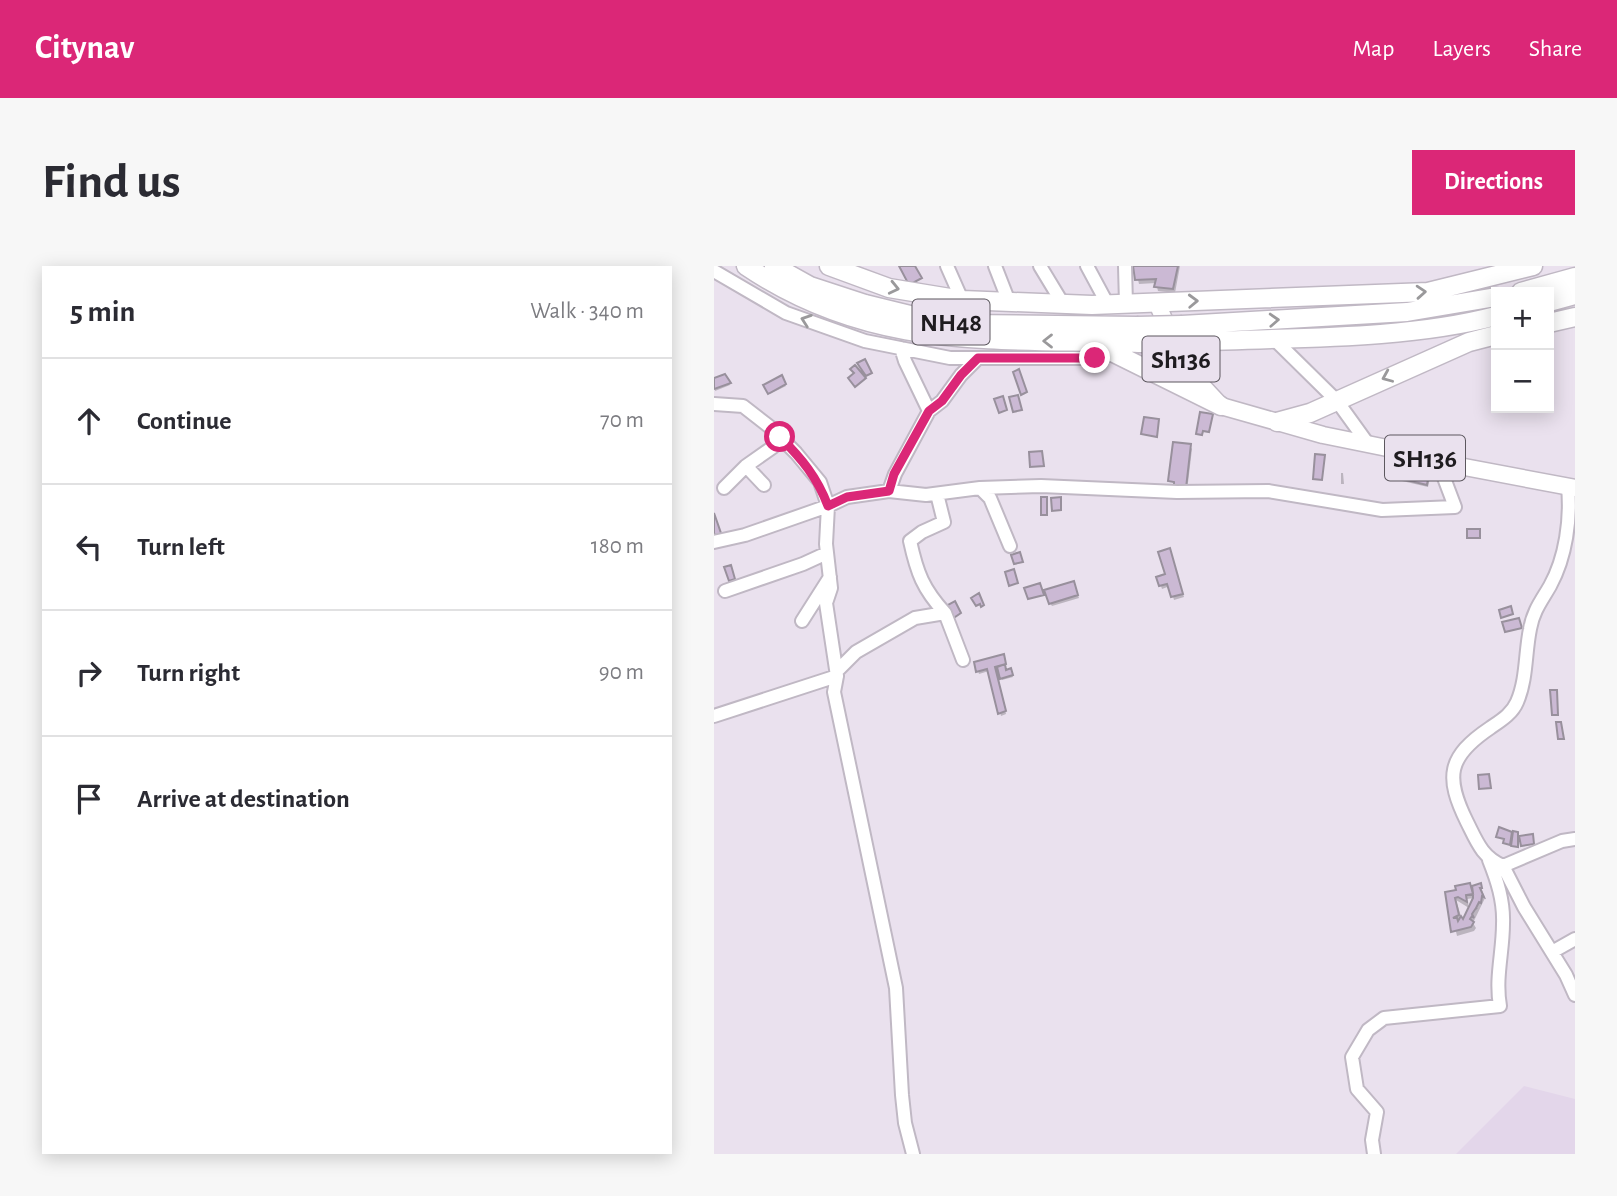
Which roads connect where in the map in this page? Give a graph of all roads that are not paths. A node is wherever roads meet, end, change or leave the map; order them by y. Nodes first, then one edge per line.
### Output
1 (747, 266) edge
2 (774, 266) edge
3 (829, 266) edge
4 (947, 266) edge
5 (995, 266) edge
6 (1040, 266) edge
7 (1087, 266) edge
8 (1125, 266) edge
9 (1533, 266) edge
10 (714, 271) edge
11 (1575, 276) edge
12 (1538, 287) edge
13 (1575, 295) edge
14 (1491, 298) edge
15 (962, 300) junction
16 (1554, 301) edge
17 (1009, 302) junction
18 (1157, 303) junction
19 (1063, 304) junction
20 (1117, 304) junction
21 (1491, 317) edge
22 (1575, 317) edge
23 (1554, 322) edge
24 (1183, 334) junction
25 (1139, 335) junction
26 (1491, 336) edge
27 (1273, 337) junction
28 (1095, 341) junction
29 (901, 348) junction
30 (1114, 353) junction
31 (978, 358) junction
32 (1337, 401) junction
33 (714, 404) edge
34 (1221, 406) junction
35 (929, 411) junction
36 (1277, 422) junction
37 (780, 437) junction
38 (1368, 444) junction
39 (1438, 462) junction
40 (746, 466) junction
41 (764, 485) dead end
42 (724, 488) dead end
43 (980, 488) junction
44 (1572, 488) edge
45 (889, 491) junction
46 (937, 494) junction
47 (828, 506) junction
48 (714, 542) edge
49 (1010, 546) dead end
50 (827, 553) junction
51 (1568, 560) edge
52 (830, 577) junction
53 (724, 591) dead end
54 (945, 613) junction
55 (802, 621) dead end
56 (963, 660) dead end
57 (837, 674) junction
58 (714, 716) edge
59 (1575, 839) edge
60 (1489, 860) junction
61 (1503, 866) junction
62 (1575, 939) edge
63 (1552, 952) junction
64 (1575, 995) edge
65 (914, 1154) edge
66 (1374, 1154) edge

28 -> 1 highway, NH48
2 - 25 highway, NH48
3 -> 15 highway
4 - 15 street
5 - 17 street
6 - 19 street
7 - 20 street
8 - 20 street
18 -> 9 highway
29 -> 10 street
11 - 12 highway
13 - 16 highway
24 -> 14 highway, NH48
15 - 17 highway
17 - 19 highway
18 - 20 highway
18 - 34 main road, Sh136
19 - 20 highway
21 - 27 highway, NH48
22 - 23 highway
24 - 25 highway, NH48, bridge
24 - 27 highway, NH48
25 - 28 highway, NH48
26 -> 32 highway
27 - 32 street
28 - 30 highway
29 - 31 street
29 - 35 street
30 - 31 street
30 - 34 highway
31 - 35 street
32 - 36 highway
32 - 38 street
33 - 37 street
34 - 36 main road, SH136
35 - 45 street
36 - 38 main road, SH136
37 - 40 street
37 - 47 street
38 - 39 main road, SH136
39 - 43 street
39 - 44 main road, SH136
40 - 41 street
40 - 42 street
43 - 46 street
43 - 49 street
44 - 51 street
45 - 46 street
45 - 47 street
46 - 54 street
47 - 48 street
47 - 50 street
50 - 52 street
50 - 53 street
51 - 60 street
52 - 55 street
52 - 57 street
54 - 56 street
54 - 57 street
57 - 58 street
57 - 65 street
59 - 61 street
60 - 61 street
60 - 66 street
61 - 63 street
62 - 63 street
63 - 64 street

